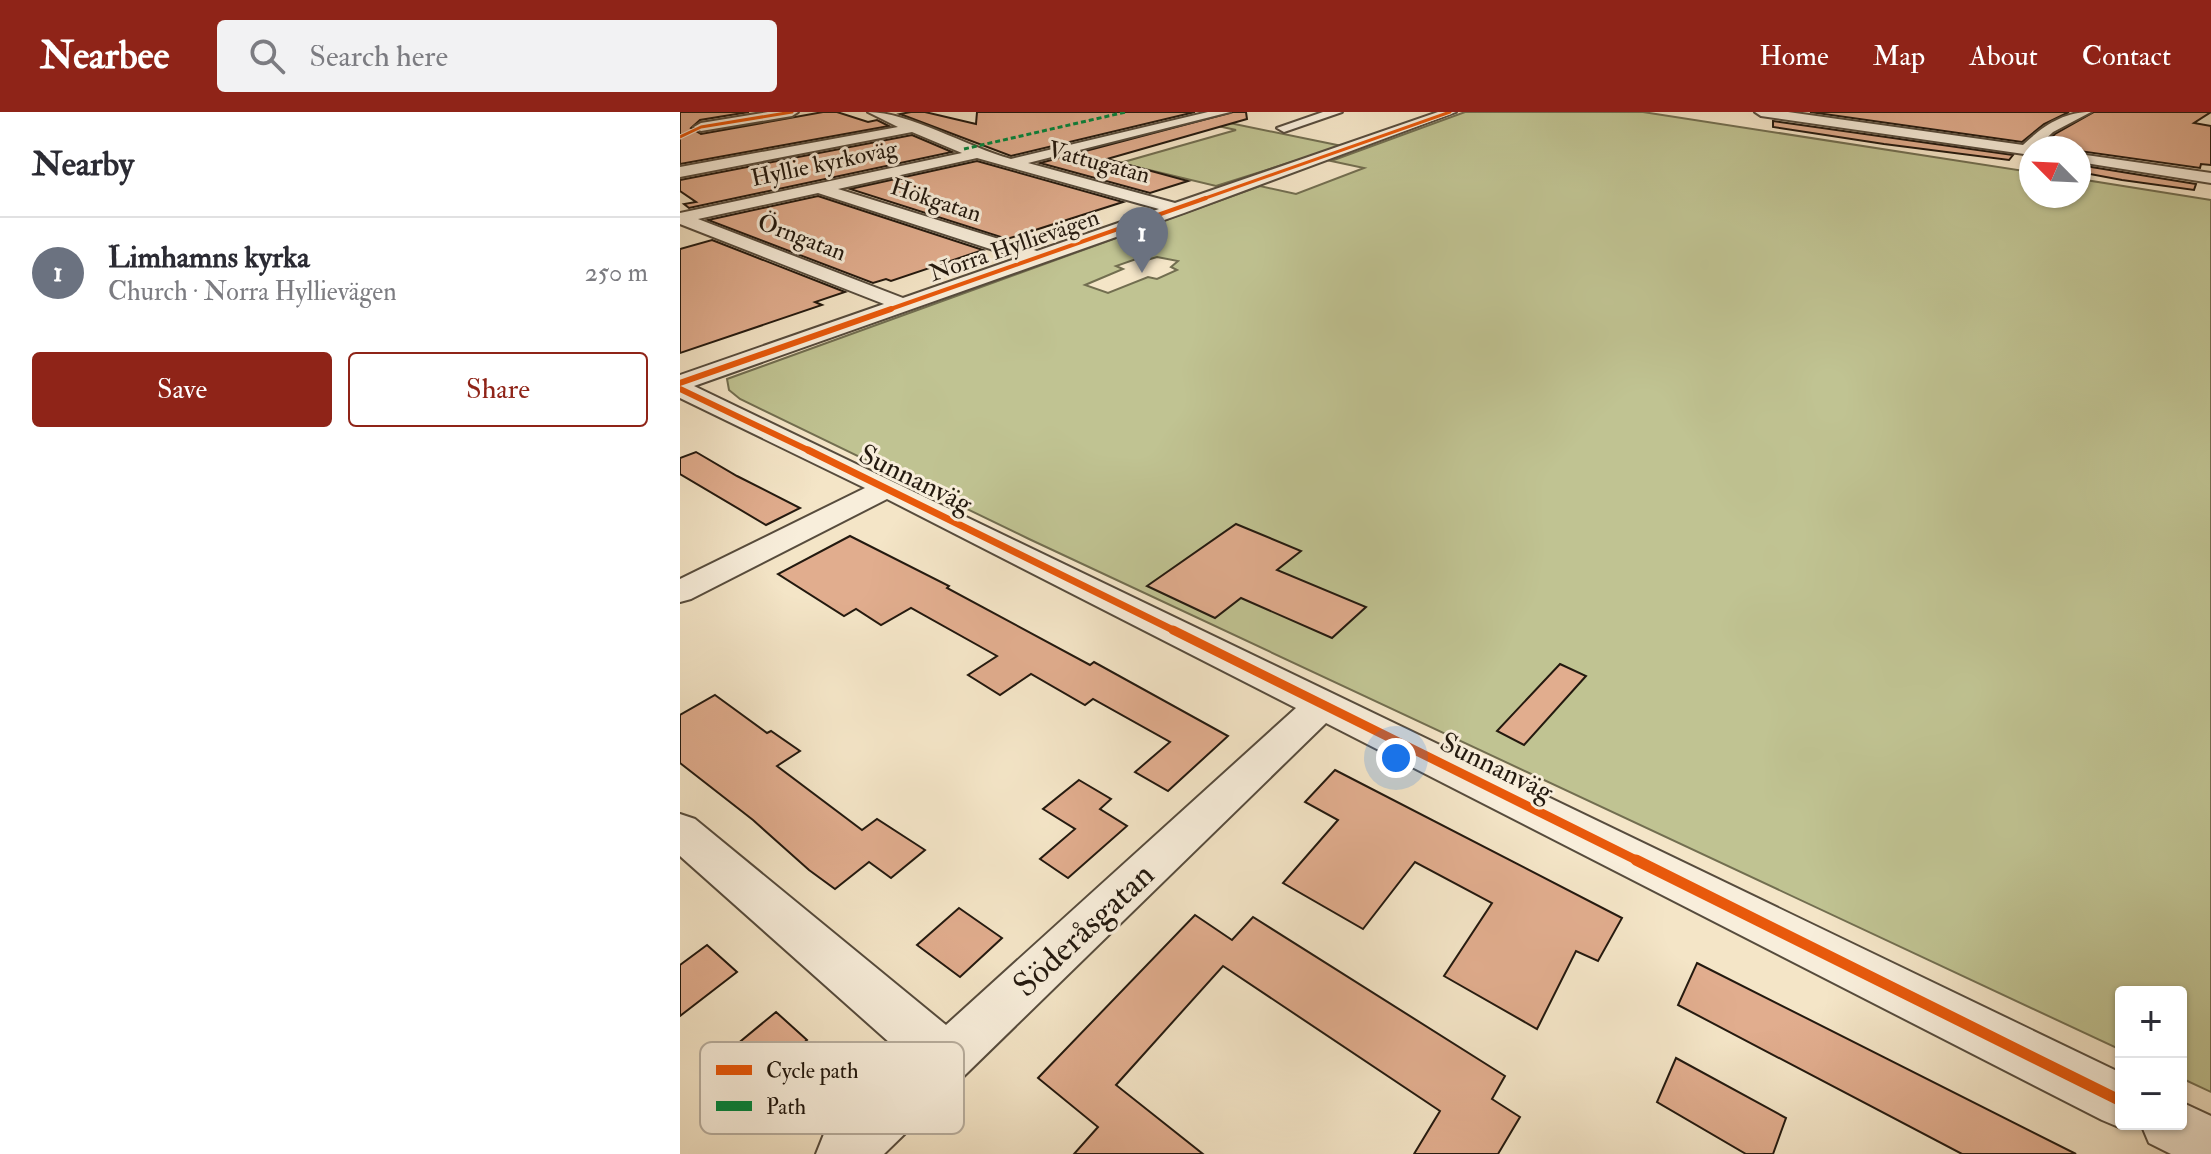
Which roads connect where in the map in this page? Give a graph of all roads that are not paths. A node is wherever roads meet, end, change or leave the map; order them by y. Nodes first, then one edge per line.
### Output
1 (712, 112) edge
2 (792, 112) edge
3 (874, 112) edge
4 (1224, 112) edge
5 (1336, 112) edge
6 (1450, 112) edge
7 (1761, 112) edge
8 (1860, 112) edge
9 (2085, 112) edge
10 (1845, 124) junction
11 (701, 127) junction
12 (912, 128) junction
13 (1284, 128) dead end
14 (2042, 136) edge
15 (680, 137) edge
16 (2019, 150) edge
17 (977, 154) junction
18 (2091, 160) edge
19 (1010, 163) junction
20 (680, 172) edge
21 (2211, 178) edge
22 (819, 188) junction
23 (1178, 209) junction
24 (680, 218) edge
25 (1039, 258) junction
26 (904, 305) junction
27 (680, 383) edge
28 (680, 389) edge
29 (887, 488) junction
30 (680, 592) edge
31 (1323, 704) junction
32 (680, 831) edge
33 (927, 1042) edge
34 (963, 1042) edge
35 (2115, 1098) edge
36 (2180, 1130) edge
37 (865, 1134) edge
38 (2211, 1145) edge
39 (844, 1154) edge

1 - 11 street
2 - 11 street
3 - 12 street, Vattugatan
4 - 19 street
5 - 13 street
6 - 23 street, Norra Hyllievägen
7 - 10 street
8 - 10 street
9 - 14 street
10 - 16 street
11 - 15 street
12 - 17 street, Vattugatan
12 - 20 street
17 - 19 street, Vattugatan
17 - 22 street, Hyllie kyrkoväg
18 - 21 street
19 - 23 street, Vattugatan
22 - 24 street, Hyllie kyrkoväg
22 - 25 street, Hökgatan
23 - 25 street, Norra Hyllievägen
24 - 26 street, Örngatan
25 - 26 street, Norra Hyllievägen
26 - 27 street, Norra Hyllievägen
28 - 29 street, Sunnanväg
29 - 30 street
29 - 31 street, Sunnanväg
31 - 34 street, Söderåsgatan
31 - 35 street, Sunnanväg
32 - 33 street
36 - 38 street
37 - 39 street, Söderåsgatan

